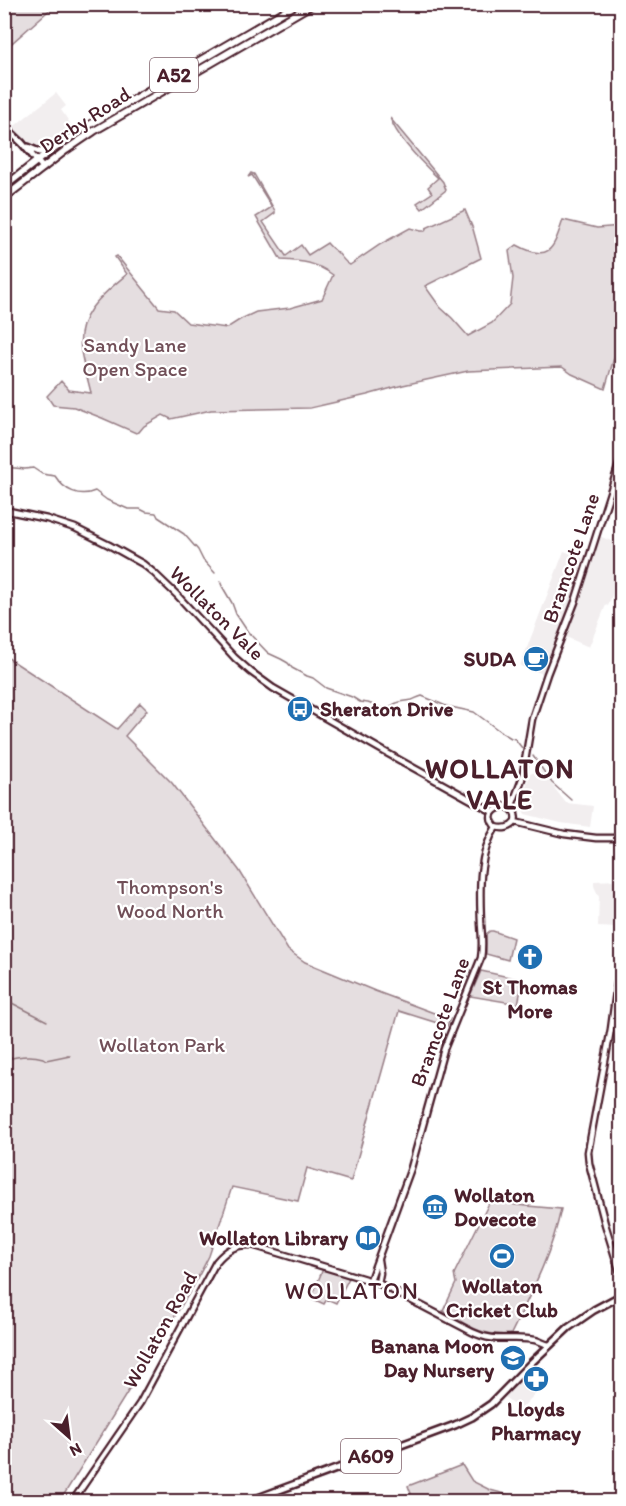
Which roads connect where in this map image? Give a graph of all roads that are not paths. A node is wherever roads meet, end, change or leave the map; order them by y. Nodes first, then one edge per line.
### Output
1 (297, 4) edge
2 (313, 4) edge
3 (4, 126) edge
4 (22, 143) junction
5 (53, 149) junction
6 (37, 161) junction
7 (43, 168) junction
8 (4, 187) edge
9 (4, 198) edge
10 (621, 455) edge
11 (4, 510) edge
12 (511, 808) junction
13 (493, 812) junction
14 (515, 822) junction
15 (496, 827) junction
16 (620, 838) edge
17 (621, 870) edge
18 (621, 947) edge
19 (378, 1260) junction
20 (621, 1279) edge
21 (370, 1280) junction
22 (378, 1283) junction
23 (621, 1295) edge
24 (549, 1345) junction
25 (72, 1502) edge
26 (247, 1502) edge

1 - 5 highway, Derby Road / A52
2 - 7 highway, Derby Road / A52
3 - 4 main road
4 - 5 main road
4 - 6 main road
5 - 6 highway, Derby Road / A52
6 - 7 main road
6 - 8 highway, Derby Road / A52
7 - 9 highway, Derby Road / A52
10 - 12 street, Bramcote Lane
11 - 13 street, Wollaton Vale
12 - 13 street
12 - 14 street
13 - 15 street
14 - 15 street
14 - 16 street
15 - 19 street, Bramcote Lane
16 - 17 street
18 - 20 street
19 - 21 street, Bramcote Lane
19 - 22 street, Bramcote Lane
21 - 22 street, Wollaton Road
21 - 25 street, Wollaton Road
22 - 24 street, Wollaton Road
23 - 24 main road, A609
24 - 26 main road, A609

